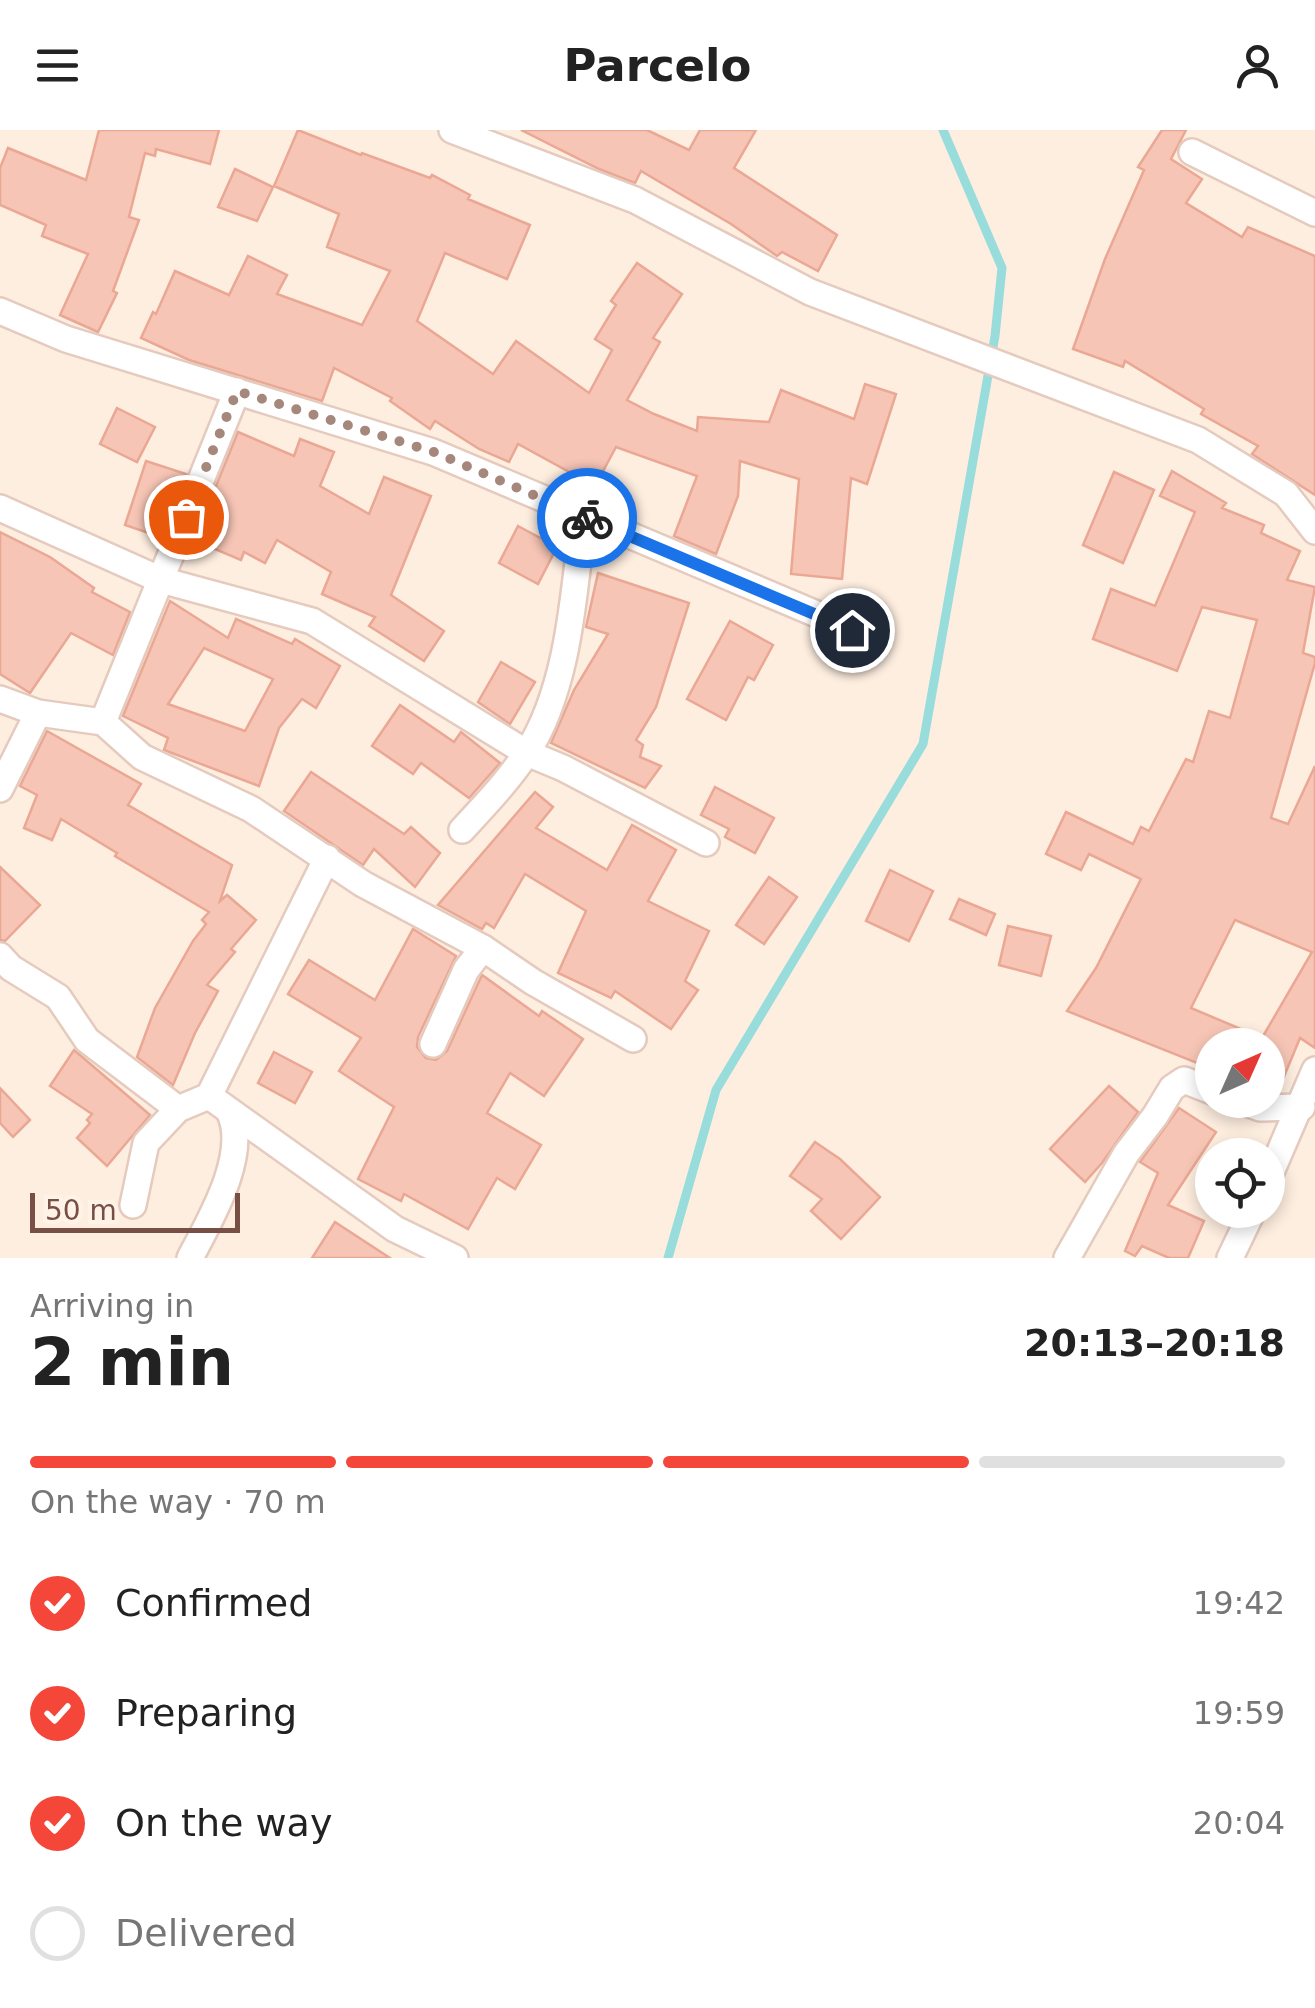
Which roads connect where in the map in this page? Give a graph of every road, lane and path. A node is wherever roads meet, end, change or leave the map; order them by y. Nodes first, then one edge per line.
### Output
1 (452, 130) edge
2 (488, 136) edge
3 (1192, 152) dead end
4 (1315, 213) edge
5 (0, 311) edge
6 (237, 391) junction
7 (0, 508) edge
8 (583, 516) junction
9 (1315, 532) edge
10 (161, 580) junction
11 (852, 630) dead end
12 (0, 699) edge
13 (38, 713) junction
14 (104, 722) junction
15 (526, 753) junction
16 (0, 788) edge
17 (462, 830) dead end
18 (706, 843) dead end
19 (327, 858) junction
20 (483, 948) junction
21 (0, 956) edge
22 (633, 1038) dead end
23 (433, 1044) dead end
24 (1315, 1070) edge
25 (1195, 1084) edge
26 (218, 1103) junction
27 (1285, 1107) edge
28 (1302, 1107) junction
29 (178, 1109) junction
30 (1285, 1144) edge
31 (133, 1205) dead end
32 (1244, 1228) edge
33 (190, 1258) edge
34 (455, 1258) edge
35 (1066, 1258) edge
36 (1230, 1258) edge

1 - 2 street
2 - 9 street
3 - 4 street
5 - 6 street
6 - 8 street
6 - 10 street
7 - 10 street
8 - 11 street
8 - 15 street
10 - 14 street
10 - 15 street
12 - 13 street
13 - 14 street
13 - 16 street
14 - 19 street
15 - 17 street
15 - 18 street
19 - 20 street
19 - 26 street
20 - 22 street
20 - 23 street
21 - 29 street
24 - 28 street
25 - 35 street
26 - 29 street
26 - 33 street
26 - 34 street
27 - 28 street
28 - 30 street
29 - 31 street
32 - 36 street

